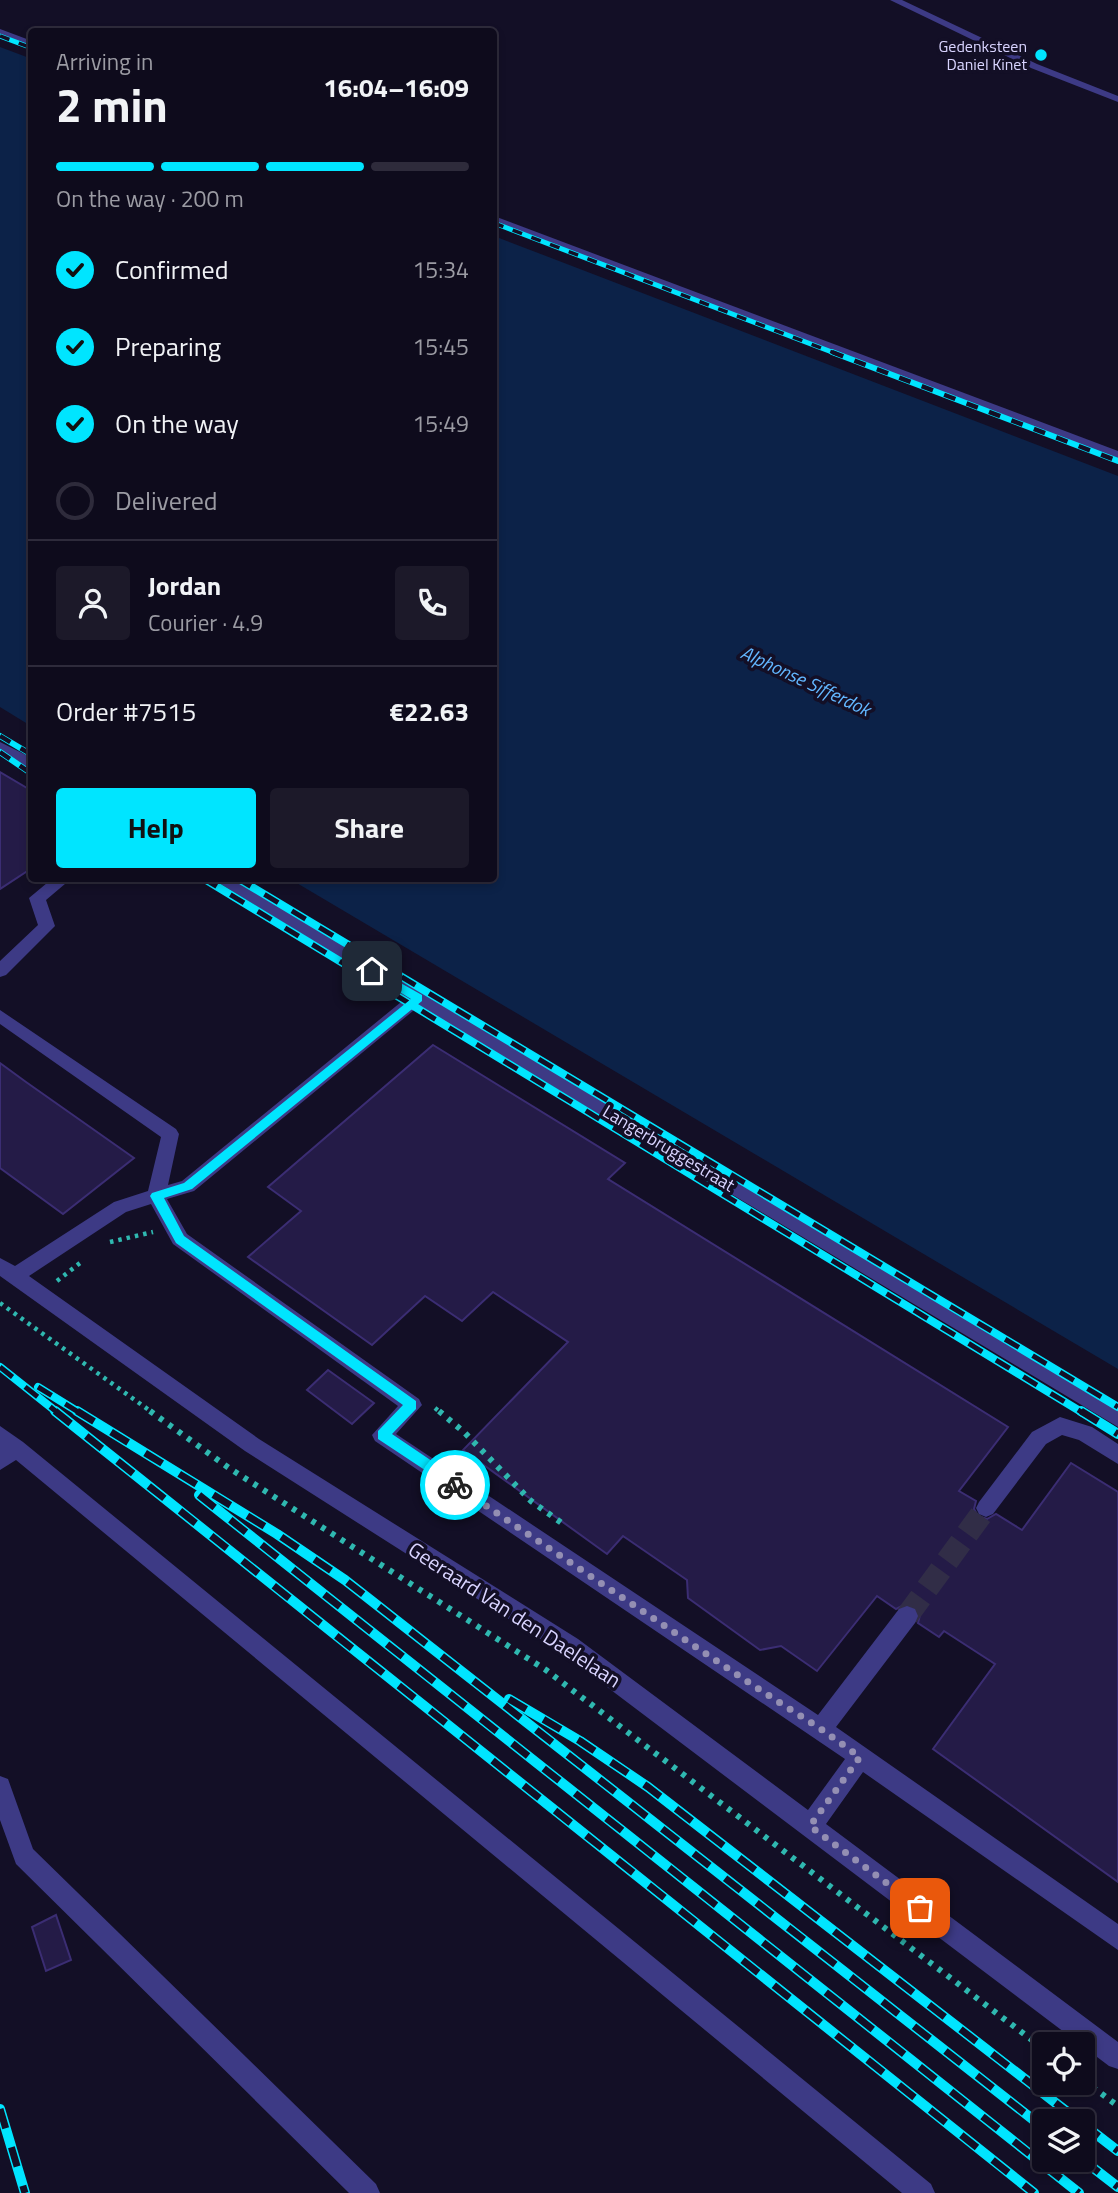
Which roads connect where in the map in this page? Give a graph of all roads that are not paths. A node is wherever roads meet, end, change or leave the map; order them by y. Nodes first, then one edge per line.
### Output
1 (902, 1) edge
2 (0, 32) edge
3 (28, 42) edge
4 (1118, 99) edge
5 (497, 220) edge
6 (1118, 455) edge
7 (0, 747) edge
8 (28, 763) edge
9 (59, 882) edge
10 (226, 882) edge
11 (0, 971) edge
12 (418, 998) junction
13 (0, 1016) edge
14 (156, 1196) junction
15 (7, 1271) edge
16 (1118, 1419) edge
17 (5, 1448) edge
18 (1118, 1455) edge
19 (986, 1508) tunnel mouth
20 (907, 1616) tunnel mouth
21 (821, 1729) junction
22 (860, 1757) junction
23 (0, 1787) edge
24 (810, 1826) junction
25 (1118, 1938) edge
26 (1118, 2057) edge
27 (367, 2193) edge
28 (922, 2193) edge

1 - 4 street
2 - 3 street
5 - 6 street
7 - 8 street
9 - 11 street
10 - 12 street, Langerbruggestraat
12 - 14 street
12 - 16 street, Langerbruggestraat
13 - 14 street
14 - 15 street
14 - 21 street
15 - 24 street, Geeraard Van den Daelelaan
17 - 28 street
18 - 19 street
20 - 21 street
21 - 22 street
22 - 24 street
22 - 25 street
23 - 27 street
24 - 26 street, Geeraard Van den Daelelaan

